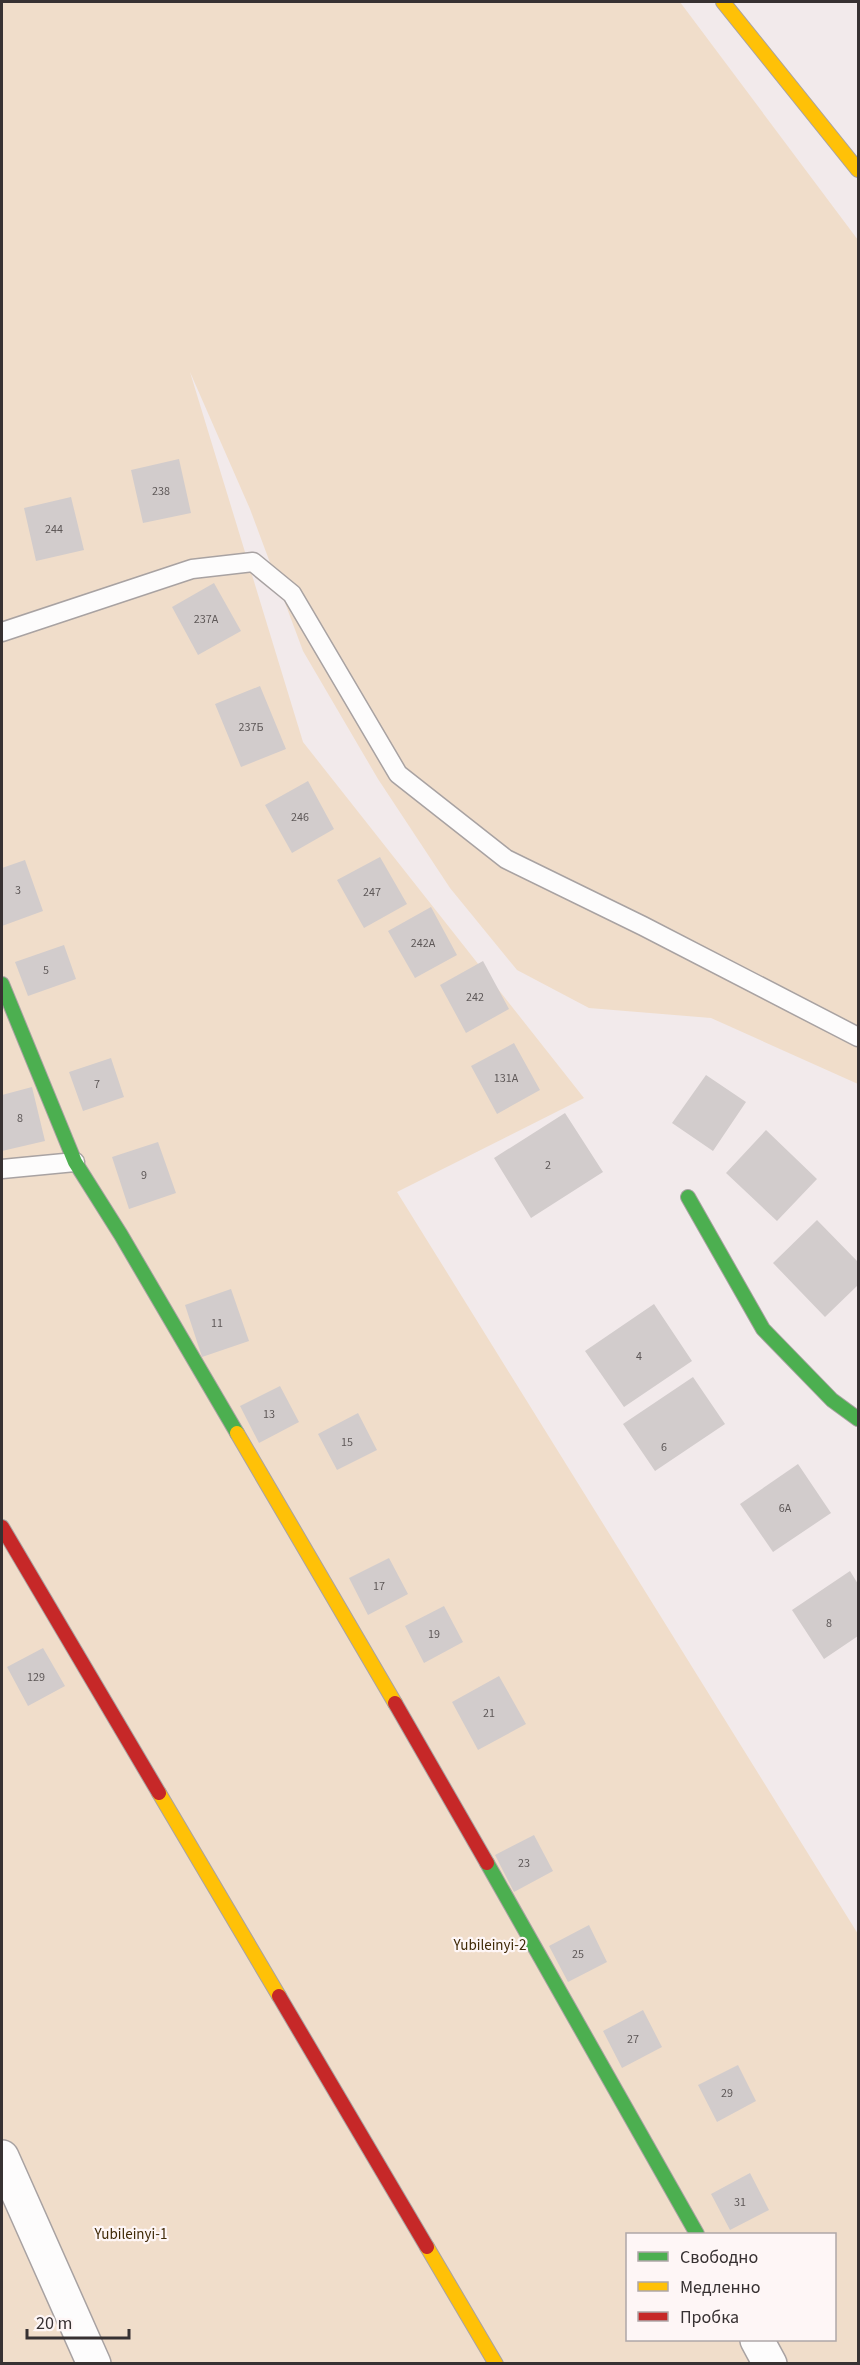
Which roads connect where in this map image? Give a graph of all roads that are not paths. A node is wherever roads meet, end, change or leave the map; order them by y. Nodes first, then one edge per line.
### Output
1 (723, 2) edge
2 (858, 170) edge
3 (2, 632) edge
4 (2, 984) edge
5 (858, 1037) edge
6 (75, 1162) junction
7 (2, 1169) edge
8 (688, 1197) dead end
9 (858, 1419) edge
10 (2, 1527) edge
11 (2, 2157) edge
12 (696, 2233) edge
13 (758, 2341) edge
14 (94, 2364) edge
15 (496, 2364) edge
16 (770, 2364) edge

1 - 2 street
3 - 5 lane
4 - 6 street
6 - 7 lane
6 - 12 street
8 - 9 street
10 - 15 street
11 - 14 street
13 - 16 street

